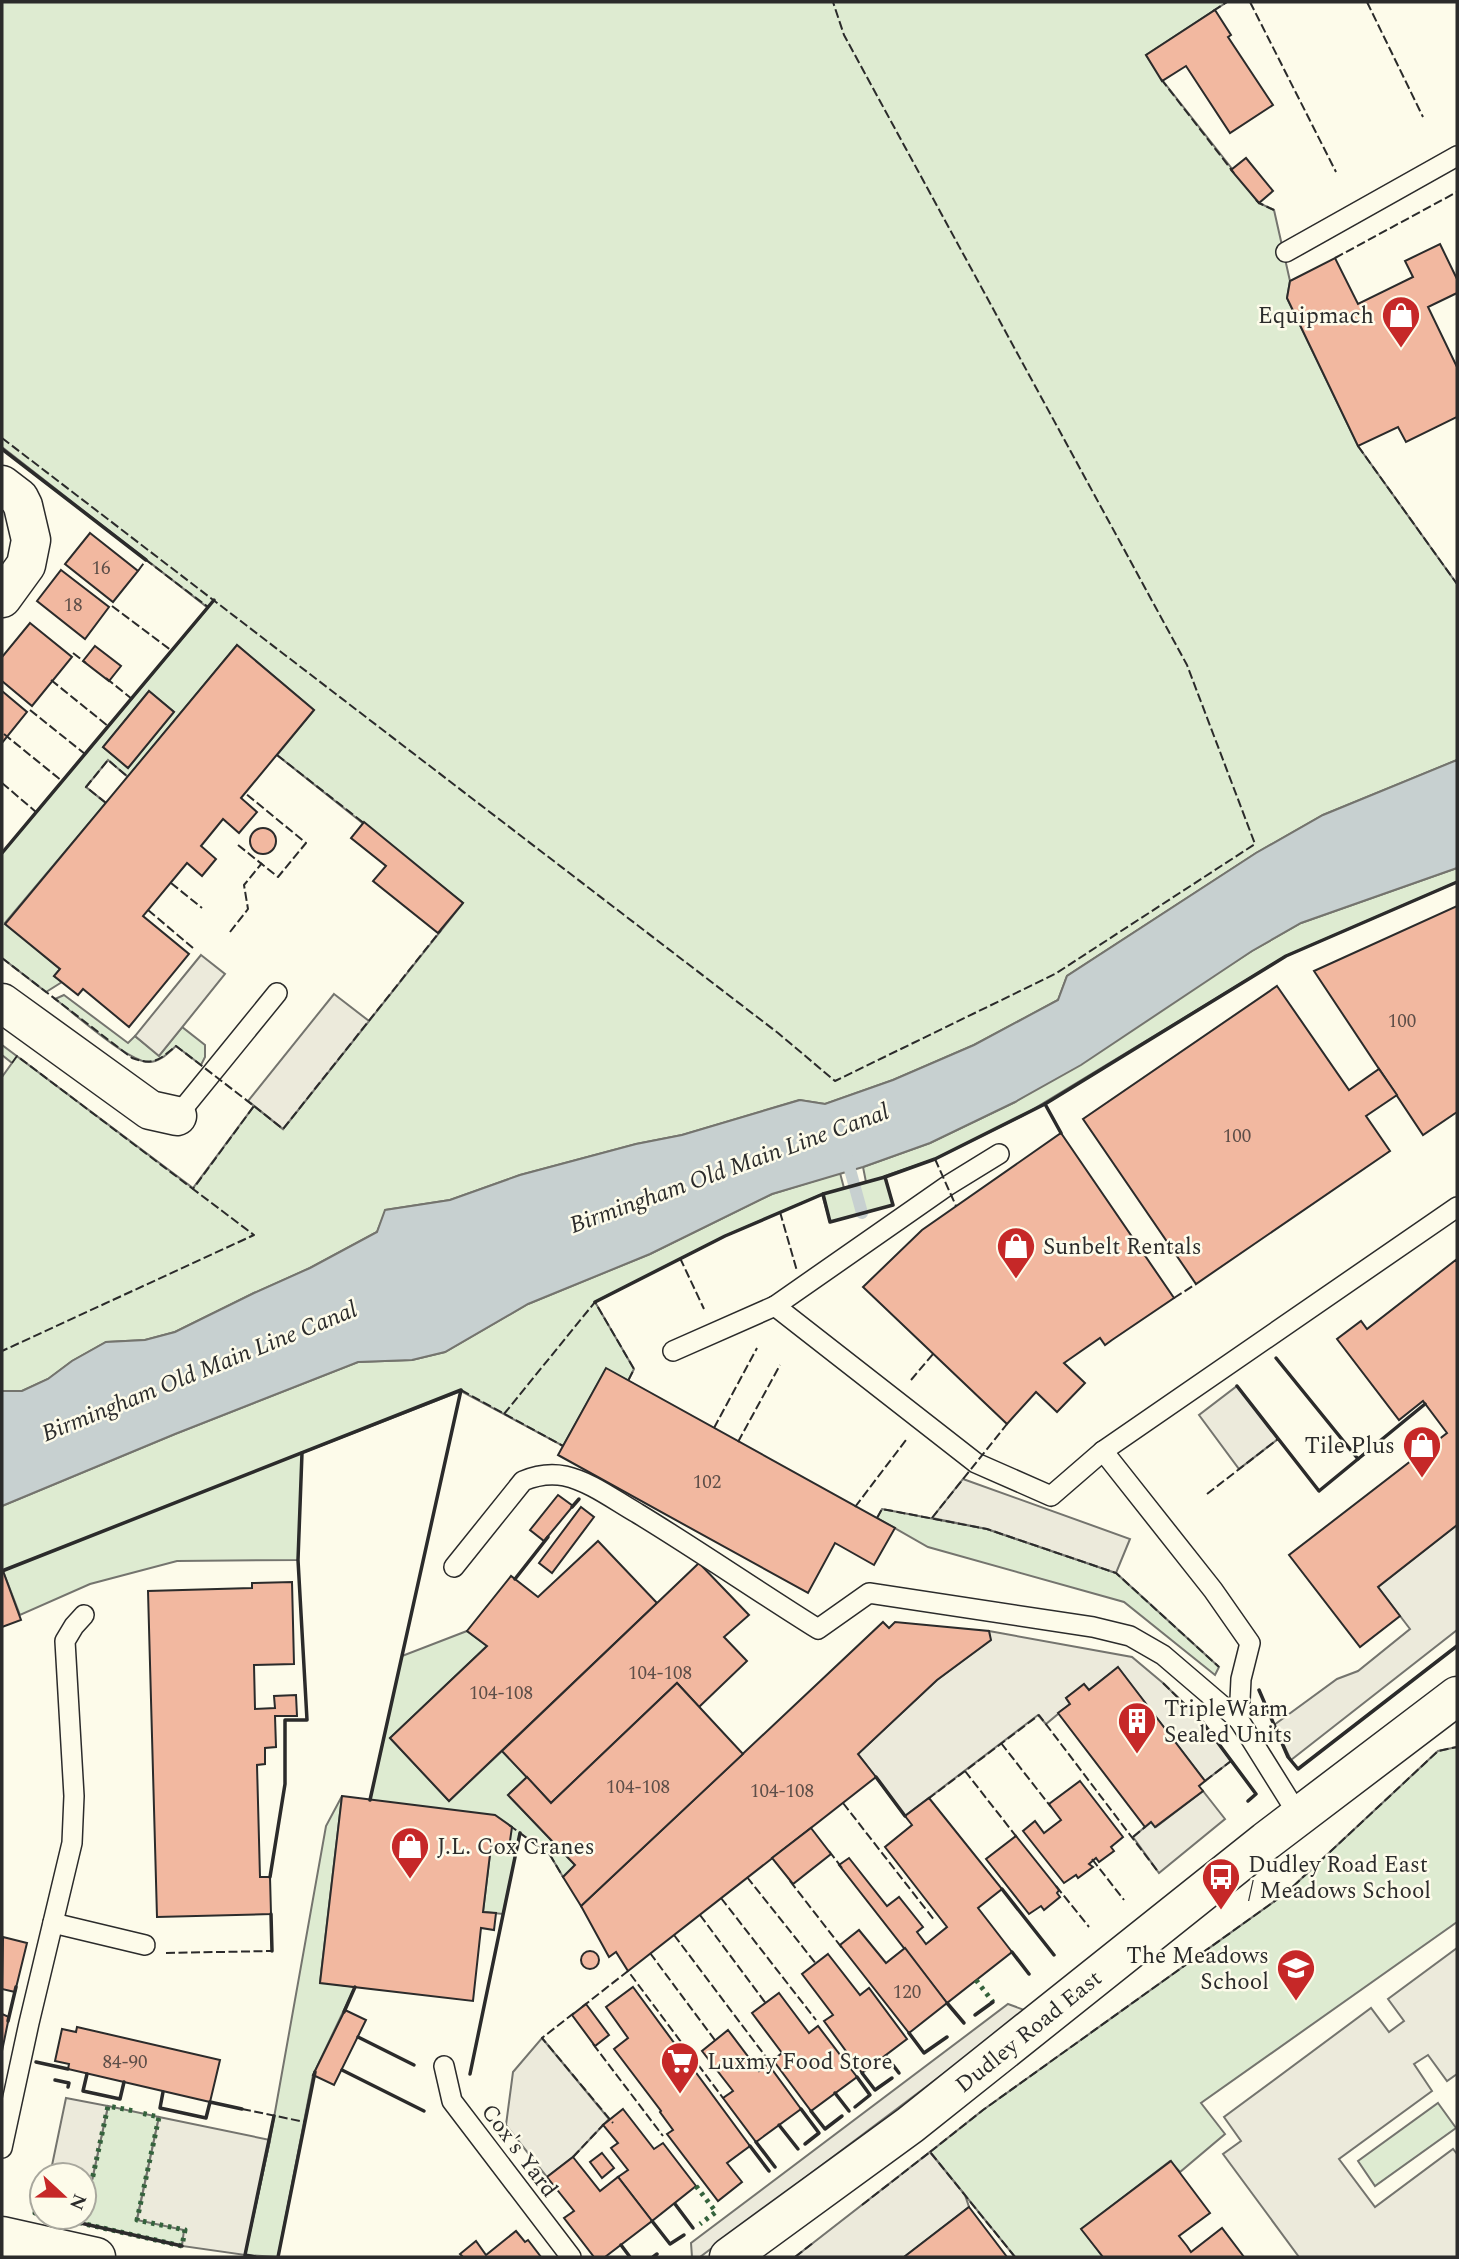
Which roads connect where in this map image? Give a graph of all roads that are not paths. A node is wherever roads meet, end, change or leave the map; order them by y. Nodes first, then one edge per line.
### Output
1 (1457, 156) edge
2 (1286, 252) dead end
3 (2, 485) edge
4 (2, 598) edge
5 (277, 993) dead end
6 (2, 1003) edge
7 (177, 1116) joint
8 (999, 1154) dead end
9 (1457, 1207) edge
10 (775, 1306) junction
11 (673, 1351) dead end
12 (1103, 1451) junction
13 (454, 1567) dead end
14 (84, 1615) dead end
15 (1457, 1696) edge
16 (1239, 1720) junction
17 (1299, 1816) junction
18 (53, 1923) junction
19 (145, 1945) dead end
20 (444, 2066) dead end
21 (2, 2148) edge
22 (10, 2245) edge
23 (96, 2257) edge
24 (571, 2257) edge
25 (729, 2257) edge

1 - 2 lane
3 - 4 main road
5 - 7 lane
6 - 7 main road
8 - 10 lane
9 - 12 lane
10 - 11 lane
10 - 12 lane
12 - 16 lane
13 - 16 lane
14 - 18 lane
15 - 17 main road, Dudley Road East
16 - 17 lane
17 - 25 main road, Dudley Road East
18 - 19 lane
18 - 21 lane
20 - 24 lane, Cox's Yard
22 - 23 main road

